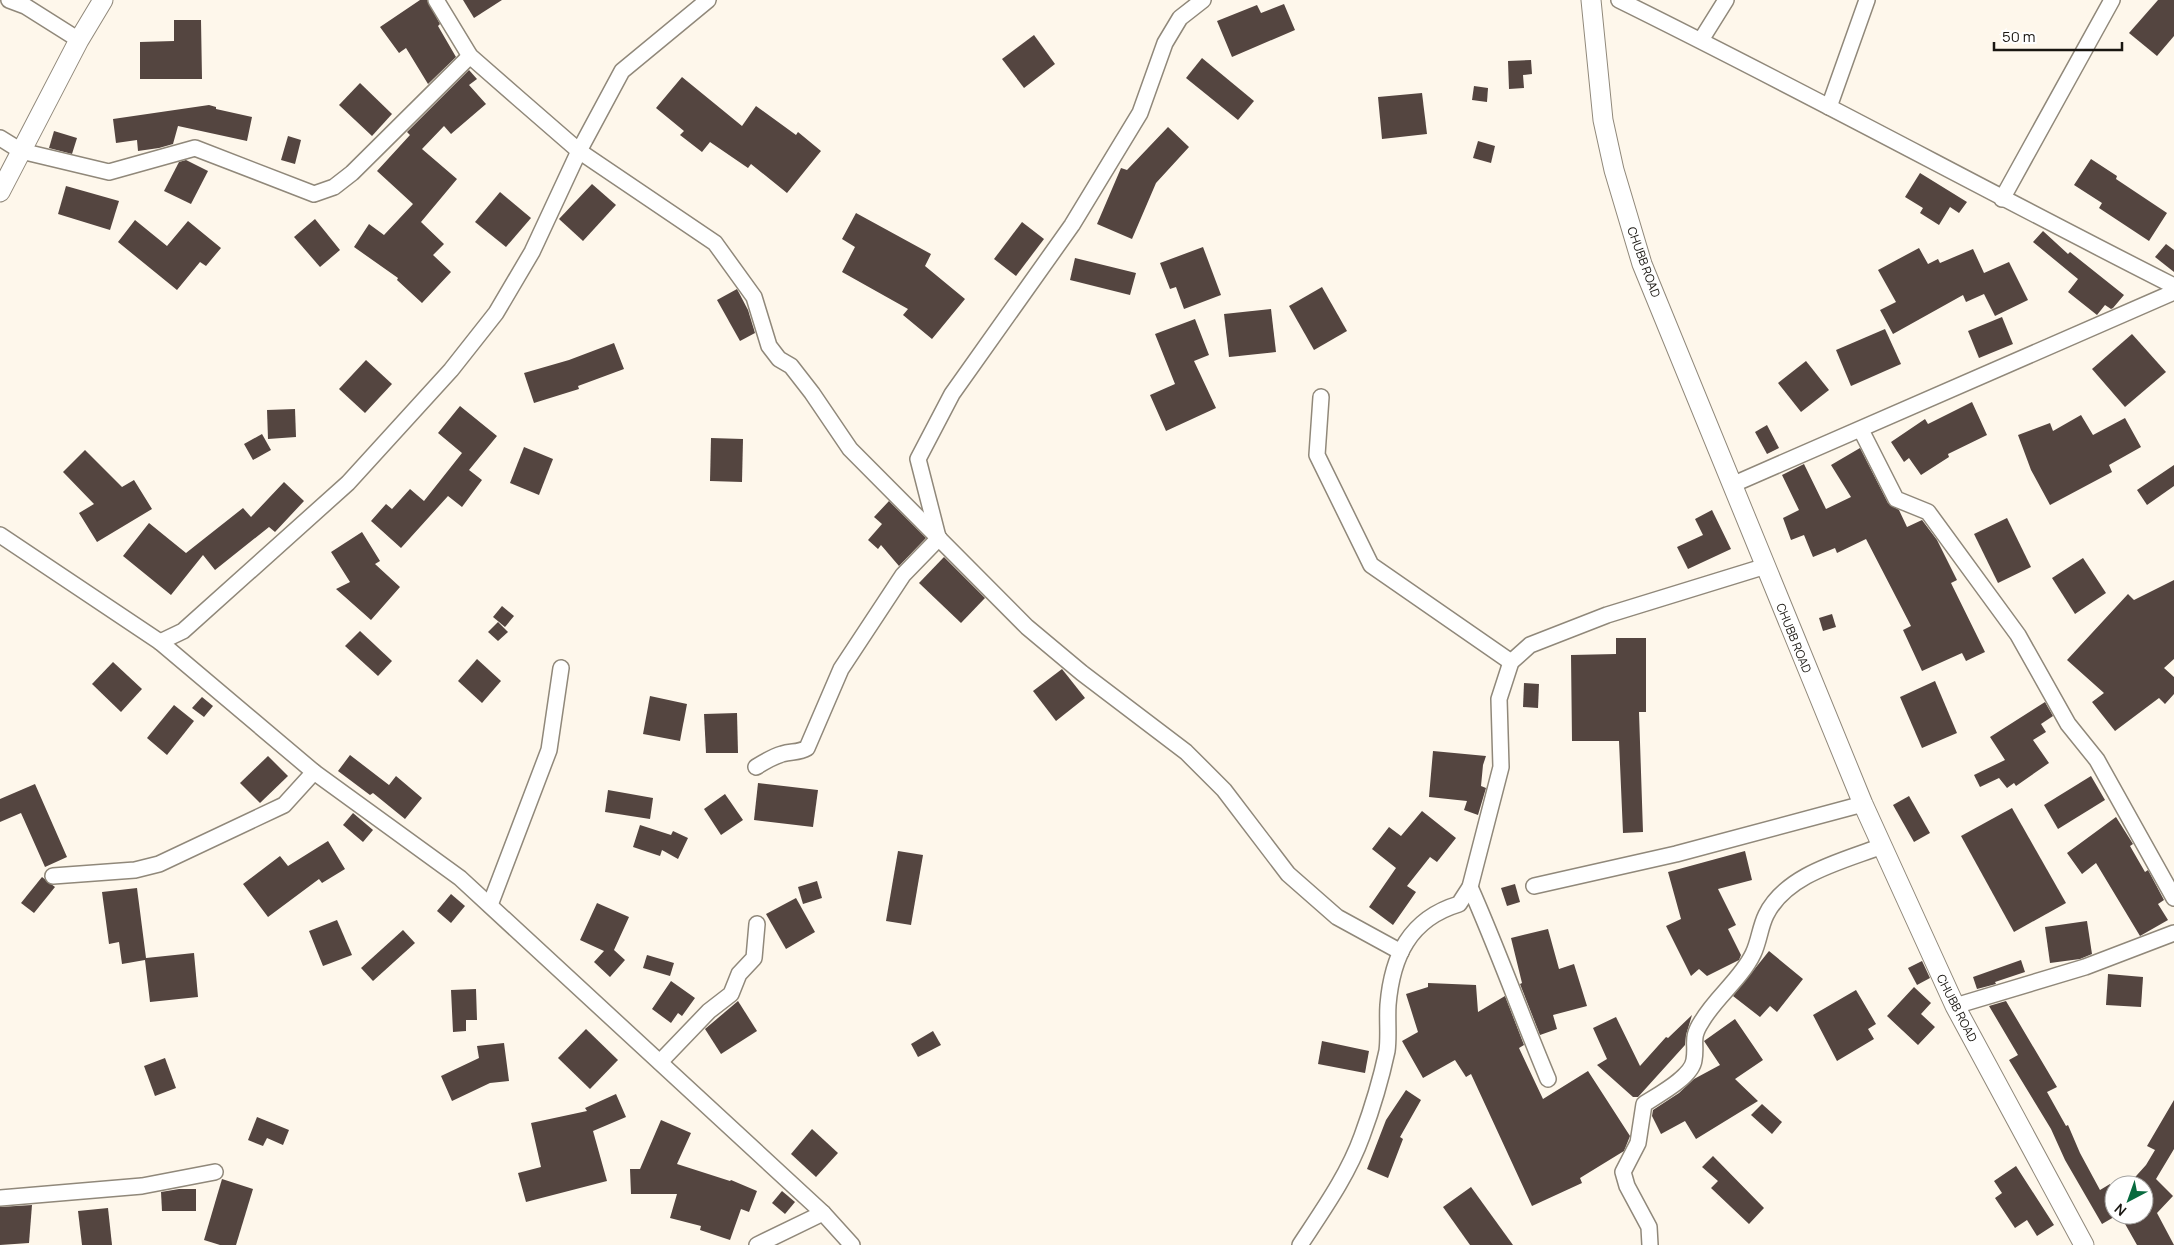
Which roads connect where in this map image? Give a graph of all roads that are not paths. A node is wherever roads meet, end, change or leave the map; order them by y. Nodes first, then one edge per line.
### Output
1 (10, 0) edge
2 (103, 0) edge
3 (436, 0) edge
4 (708, 0) edge
5 (1203, 0) edge
6 (1591, 0) edge
7 (1619, 0) edge
8 (1726, 0) edge
9 (1866, 0) edge
10 (2112, 0) edge
11 (78, 40) junction
12 (1701, 40) junction
13 (470, 56) junction
14 (1829, 107) junction
15 (0, 138) edge
16 (21, 151) junction
17 (579, 151) junction
18 (0, 192) edge
19 (2002, 199) junction
20 (2174, 286) edge
21 (2174, 292) edge
22 (1321, 397) dead end
23 (1862, 430) junction
24 (1734, 484) junction
25 (0, 535) edge
26 (939, 538) junction
27 (1766, 566) junction
28 (160, 642) junction
29 (1511, 662) junction
30 (561, 668) dead end
31 (756, 767) dead end
32 (314, 772) junction
33 (1863, 804) junction
34 (1882, 846) junction
35 (53, 876) dead end
36 (1470, 886) junction
37 (1534, 886) dead end
38 (2174, 898) edge
39 (490, 906) junction
40 (757, 924) dead end
41 (2174, 933) edge
42 (1401, 952) junction
43 (1955, 1006) junction
44 (660, 1062) junction
45 (1548, 1079) dead end
46 (215, 1172) dead end
47 (0, 1198) edge
48 (823, 1213) junction
49 (757, 1245) edge
50 (852, 1245) edge
51 (1300, 1245) edge
52 (1650, 1245) edge
53 (2084, 1245) edge

1 - 11 street
2 - 11 street
3 - 13 street
4 - 17 street
5 - 26 street
6 - 24 street, CHUBB ROAD
7 - 12 street
8 - 12 street
9 - 14 street
10 - 19 street
11 - 16 street
12 - 14 street
13 - 16 street
13 - 17 street
14 - 19 street
15 - 16 street
16 - 18 street
17 - 26 street
17 - 28 street
19 - 20 street
21 - 23 street
22 - 29 street
23 - 24 street
23 - 38 street
24 - 27 street, CHUBB ROAD
25 - 28 street
26 - 31 street
26 - 42 street
27 - 29 street
27 - 33 street, CHUBB ROAD
28 - 32 street
29 - 36 street
30 - 39 street
32 - 35 street
32 - 39 street
33 - 34 street, CHUBB ROAD
33 - 37 street
34 - 43 street, CHUBB ROAD
34 - 52 street
36 - 42 street
36 - 45 street
39 - 44 street
40 - 44 street
41 - 43 street
42 - 51 street
43 - 53 street, CHUBB ROAD
44 - 48 street
46 - 47 street
48 - 49 street
48 - 50 street

